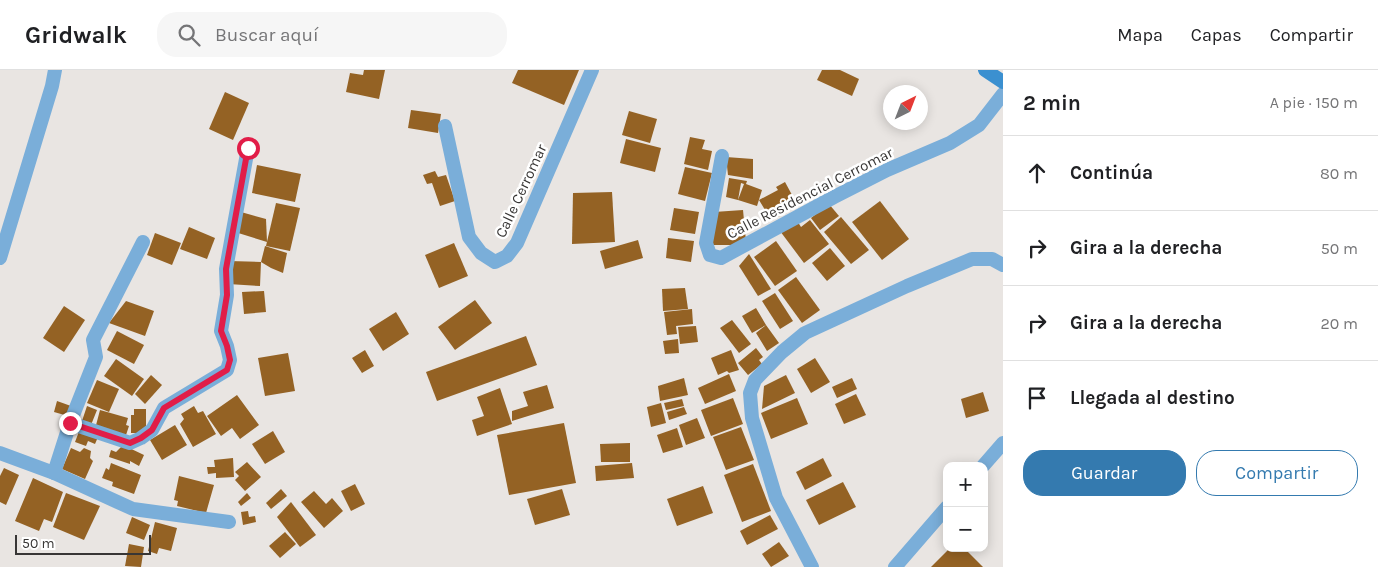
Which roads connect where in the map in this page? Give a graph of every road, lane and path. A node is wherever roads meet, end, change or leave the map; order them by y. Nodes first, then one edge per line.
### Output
1 (55, 70) edge
2 (592, 70) edge
3 (984, 70) edge
4 (1003, 82) edge
5 (1003, 94) edge
6 (445, 126) dead end
7 (248, 148) dead end
8 (722, 156) dead end
9 (144, 242) dead end
10 (0, 258) edge
11 (1003, 265) edge
12 (70, 423) junction
13 (1003, 443) edge
14 (0, 454) edge
15 (986, 462) edge
16 (54, 473) junction
17 (943, 512) edge
18 (229, 522) dead end
19 (812, 567) edge
20 (894, 567) edge

1 - 10 street
2 - 6 street, Calle Cerromar
3 - 4 main road
5 - 8 street, Calle Residencial Cerromar
7 - 12 street
9 - 12 street
11 - 19 street
12 - 16 street
13 - 15 street
14 - 16 street
16 - 18 street
17 - 20 street

